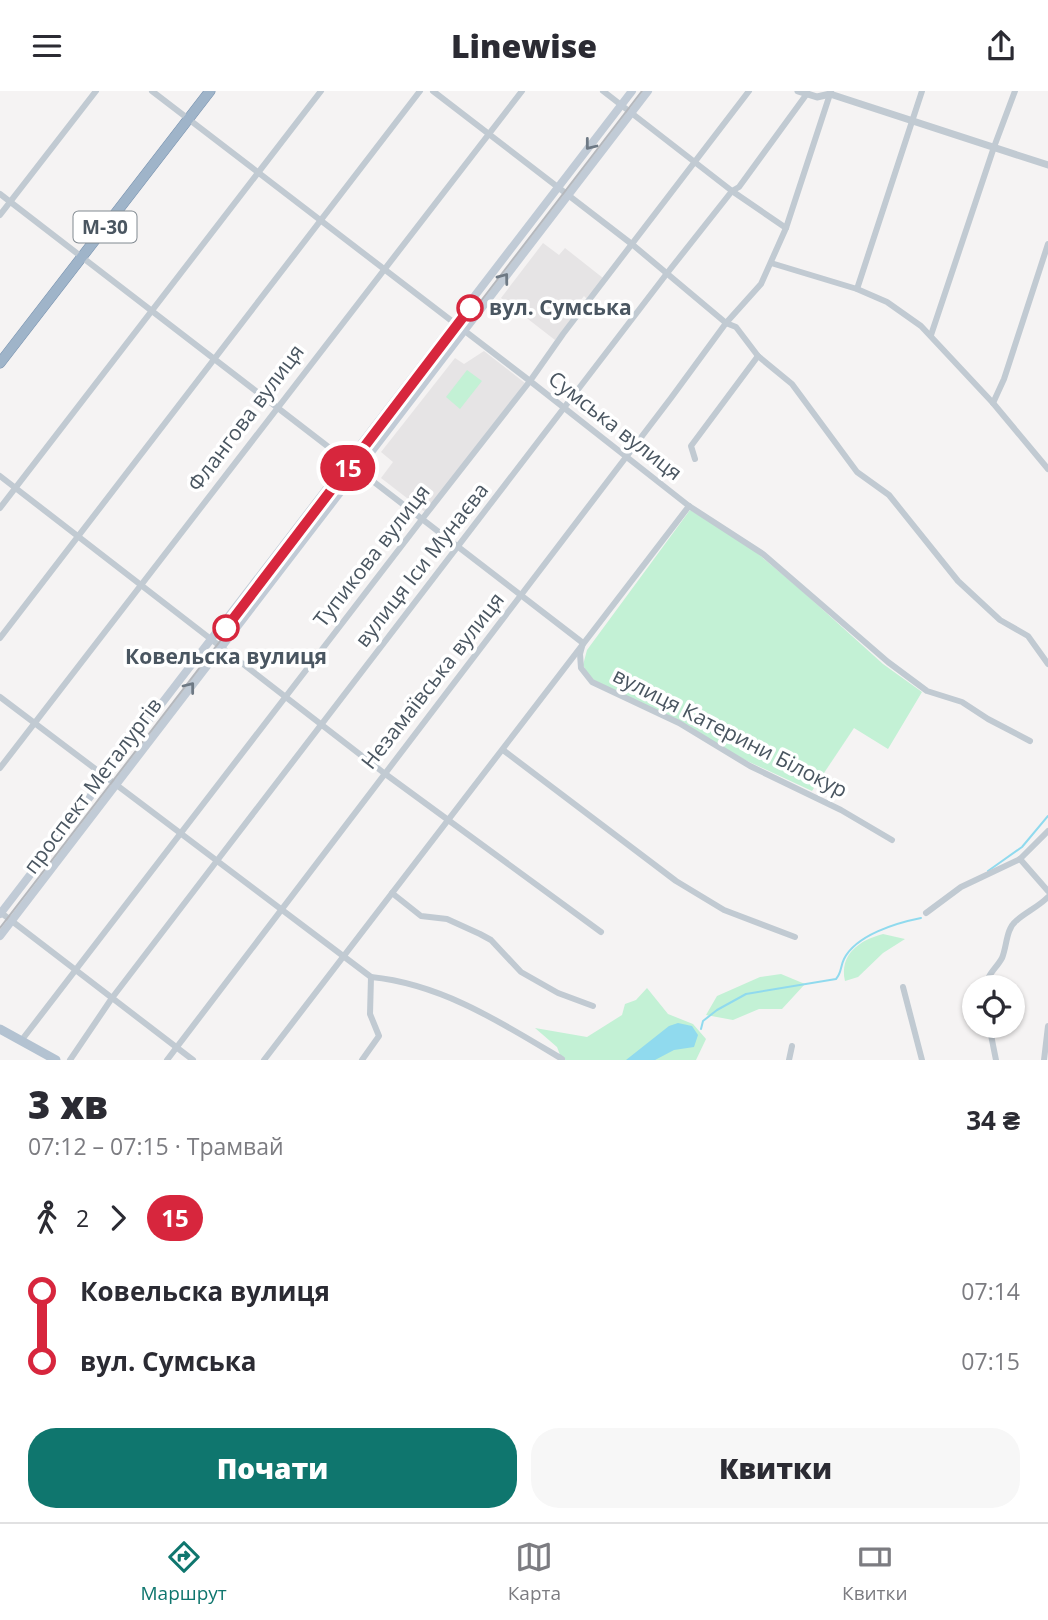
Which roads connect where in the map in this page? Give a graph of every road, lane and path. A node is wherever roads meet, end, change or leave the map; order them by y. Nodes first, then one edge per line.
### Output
1 (96, 91) edge
2 (152, 91) edge
3 (210, 91) edge
4 (321, 91) edge
5 (420, 91) edge
6 (433, 91) edge
7 (522, 91) edge
8 (603, 91) edge
9 (632, 91) edge
10 (648, 91) edge
11 (749, 91) edge
12 (922, 91) edge
13 (1015, 91) edge
14 (802, 93) edge
15 (831, 93) edge
16 (621, 104) junction
17 (631, 112) junction
18 (189, 119) junction
19 (912, 120) junction
20 (488, 133) junction
21 (994, 148) junction
22 (697, 162) junction
23 (1048, 165) edge
24 (258, 172) junction
25 (558, 186) junction
26 (732, 191) junction
27 (0, 194) edge
28 (569, 194) junction
29 (10, 202) junction
30 (0, 215) edge
31 (321, 221) junction
32 (786, 228) junction
33 (1048, 244) edge
34 (633, 245) junction
35 (83, 257) junction
36 (771, 264) junction
37 (384, 269) junction
38 (668, 272) junction
39 (857, 289) junction
40 (151, 310) junction
41 (454, 322) junction
42 (726, 323) junction
43 (464, 330) junction
44 (931, 335) junction
45 (758, 356) junction
46 (214, 358) junction
47 (0, 363) edge
48 (530, 381) junction
49 (993, 403) junction
50 (276, 407) junction
51 (565, 408) junction
52 (626, 457) junction
53 (695, 459) dead end
54 (348, 461) junction
55 (1048, 468) edge
56 (358, 469) junction
57 (0, 477) edge
58 (15, 488) junction
59 (689, 506) junction
60 (0, 508) edge
61 (422, 518) junction
62 (78, 536) junction
63 (458, 547) junction
64 (141, 585) junction
65 (521, 595) junction
66 (0, 638) edge
67 (212, 638) junction
68 (583, 643) junction
69 (222, 646) junction
70 (1048, 664) edge
71 (0, 697) edge
72 (285, 697) junction
73 (35, 723) junction
74 (322, 724) junction
75 (1030, 741) dead end
76 (503, 750) junction
77 (0, 768) edge
78 (384, 773) junction
79 (106, 777) junction
80 (116, 784) junction
81 (447, 820) junction
82 (1048, 831) edge
83 (180, 834) junction
84 (892, 840) dead end
85 (1020, 859) junction
86 (216, 862) junction
87 (1048, 891) edge
88 (392, 893) junction
89 (1048, 898) edge
90 (280, 910) junction
91 (0, 913) edge
92 (926, 913) dead end
93 (12, 921) junction
94 (601, 932) dead end
95 (0, 936) edge
96 (795, 937) dead end
97 (344, 957) junction
98 (75, 970) junction
99 (989, 975) edge
100 (371, 977) junction
101 (903, 987) dead end
102 (112, 998) junction
103 (593, 1006) dead end
104 (1048, 1026) edge
105 (0, 1029) edge
106 (992, 1038) edge
107 (21, 1041) junction
108 (176, 1046) junction
109 (792, 1046) dead end
110 (562, 1059) edge
111 (56, 1060) edge
112 (69, 1060) edge
113 (166, 1060) edge
114 (193, 1060) edge
115 (264, 1060) edge
116 (362, 1060) edge
117 (789, 1060) edge
118 (922, 1060) edge
119 (996, 1060) edge
120 (1044, 1060) edge

1 - 29 street
2 - 18 street, Сумська вулиця
3 - 18 highway, М-30
4 - 24 street
5 - 31 street
6 - 20 street
7 - 20 street, Флангова вулиця
8 - 16 street
9 - 16 main road, проспект Металургів
10 - 17 main road, проспект Металургів
11 - 22 street, Тупикова вулиця
12 - 19 street
13 - 21 street
14 - 15 street
14 - 26 street, вулиця Іси Мунаєва
15 - 19 street
15 - 32 street, Незамаївська вулиця
16 - 17 street
16 -> 25 main road, проспект Металургів
17 - 22 street
17 - 28 main road, проспект Металургів
18 - 24 street, Сумська вулиця
18 - 35 highway, М-30
19 - 21 street
19 - 39 street
20 - 25 street
20 - 37 street, Флангова вулиця
21 - 23 street
21 - 44 street
22 - 26 street
22 - 34 street, Тупикова вулиця
24 - 31 street, Сумська вулиця
24 - 40 street
25 - 28 street
25 - 41 main road, проспект Металургів
26 - 32 street
26 - 38 street, вулиця Іси Мунаєва
27 - 29 street
28 - 34 street
43 -> 28 main road, проспект Металургів
29 - 30 street
29 - 35 street
31 - 37 street, Сумська вулиця
31 - 46 street
32 - 36 street, Незамаївська вулиця
33 - 49 street
34 - 38 street
34 - 48 street, Тупикова вулиця
35 - 40 street
35 - 47 highway, М-30
36 - 39 street
36 - 42 street, Незамаївська вулиця
37 - 41 street, Сумська вулиця
37 - 50 street, Флангова вулиця
38 - 42 street
38 - 51 street, вулиця Іси Мунаєва
39 - 44 street
40 - 46 street
40 - 58 street
41 - 43 street, Сумська вулиця
41 - 54 main road, проспект Металургів
42 - 45 street
42 - 52 street, Незамаївська вулиця
43 - 48 street, Сумська вулиця
43 - 56 main road, проспект Металургів
44 - 49 street
45 - 53 street
45 - 70 street
46 - 50 street
46 - 62 street
48 - 51 street, Сумська вулиця
48 - 61 street, Тупикова вулиця
49 - 55 street
50 - 54 street
50 - 64 street, Флангова вулиця
51 - 52 street, Сумська вулиця
51 - 63 street, вулиця Іси Мунаєва
52 - 59 street, Сумська вулиця
52 - 65 street, Незамаївська вулиця
54 - 56 street
54 - 67 main road, проспект Металургів
56 - 61 street
56 - 69 main road, проспект Металургів
57 - 58 street
58 - 60 street
58 - 62 street
59 - 68 street
59 - 75 street, Сумська вулиця
61 - 63 street
61 - 72 street, Тупикова вулиця
62 - 64 street
62 - 66 street
63 - 65 street
63 - 74 street, вулиця Іси Мунаєва
64 - 67 street
64 - 73 street, Флангова вулиця
65 - 68 street
65 - 78 street, Незамаївська вулиця
67 - 69 street
67 - 79 main road, проспект Металургів
68 - 76 street
68 - 84 street, вулиця Катерини Білокур
69 - 72 street
80 -> 69 main road, проспект Металургів
71 - 73 street
72 - 74 street
72 - 83 street, Тупикова вулиця
73 - 77 street, Флангова вулиця
73 - 79 street
74 - 78 street
74 - 86 street, вулиця Іси Мунаєва
76 - 81 street
76 - 96 street
78 - 81 street
78 - 90 street, Незамаївська вулиця
79 - 80 street
79 - 91 main road, проспект Металургів
80 - 83 street
80 - 93 main road, проспект Металургів
81 - 88 street
81 - 94 street
82 - 85 street
83 - 86 street
83 - 98 street, Тупикова вулиця
85 - 87 street
85 - 92 street
86 - 90 street
86 - 102 street, вулиця Іси Мунаєва
88 - 97 street
88 - 103 street
89 - 99 street
90 - 97 street
90 - 108 street, Незамаївська вулиця
91 - 93 street
93 - 95 main road, проспект Металургів
93 - 98 street
97 - 100 street
97 - 115 street
98 - 102 street
98 - 107 street, Тупикова вулиця
100 - 110 street
100 - 116 street
101 - 118 street
102 - 108 street
102 - 112 street, вулиця Іси Мунаєва
104 - 120 street
105 - 107 main road
106 - 119 street
107 - 111 main road
108 - 113 street, Незамаївська вулиця
108 - 114 street
109 - 117 street

